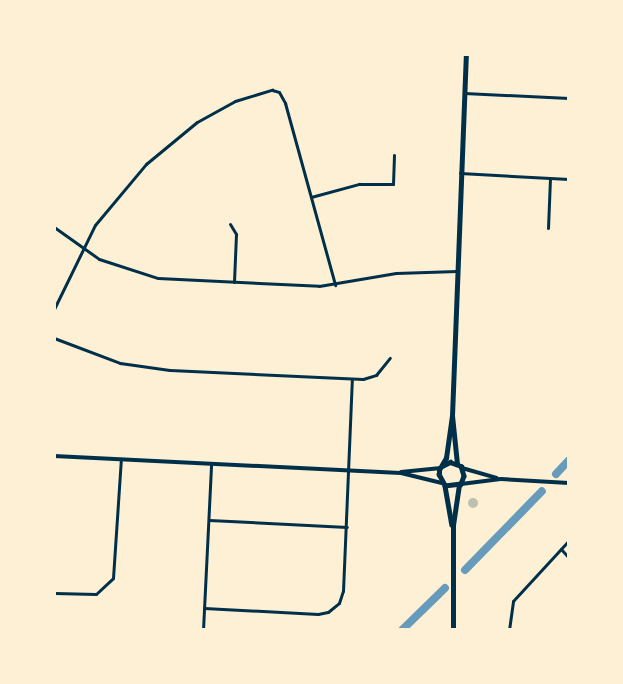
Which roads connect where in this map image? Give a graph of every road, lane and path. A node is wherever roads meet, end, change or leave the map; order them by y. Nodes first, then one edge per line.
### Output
1 (466, 54) edge
2 (464, 93) junction
3 (569, 98) edge
4 (394, 155) dead end
5 (460, 173) junction
6 (550, 178) junction
7 (569, 179) edge
8 (311, 197) junction
9 (230, 224) dead end
10 (54, 227) edge
11 (548, 228) dead end
12 (81, 248) junction
13 (457, 271) junction
14 (234, 282) junction
15 (335, 285) junction
16 (54, 309) edge
17 (54, 338) edge
18 (390, 358) dead end
19 (352, 379) junction
20 (452, 416) junction
21 (54, 456) edge
22 (121, 459) junction
23 (211, 463) junction
24 (458, 464) junction
25 (441, 467) junction
26 (462, 468) junction
27 (347, 470) junction
28 (401, 473) junction
29 (501, 479) junction
30 (569, 483) edge
31 (443, 484) junction
32 (460, 485) junction
33 (209, 520) junction
34 (453, 525) junction
35 (347, 527) junction
36 (569, 540) edge
37 (561, 549) junction
38 (569, 558) edge
39 (54, 593) edge
40 (204, 608) junction
41 (203, 630) edge
42 (453, 630) edge
43 (509, 630) edge

1 - 2 main road
2 - 3 street
2 - 5 main road
4 - 8 street
5 - 6 street
5 - 13 main road
6 - 7 street
6 - 11 street
8 - 12 street
8 - 15 street
9 - 14 street
10 - 12 street
12 - 14 street
12 - 16 street
13 - 15 street
13 - 20 main road
14 - 15 street
17 - 19 street
18 - 19 street
19 - 27 street
20 - 24 main road
20 - 25 main road
21 - 22 street
22 - 23 street
22 - 39 street
23 - 27 street
23 - 33 street
24 - 25 main road
24 - 26 main road
25 - 28 street
25 - 31 main road
26 - 29 street
26 - 32 main road
27 - 28 street
27 - 35 street
28 - 31 street
29 - 30 street
29 - 32 street
31 - 32 main road
31 - 34 main road
32 - 34 main road
33 - 35 street
33 - 40 street
34 - 42 main road
35 - 40 street
36 - 37 street
37 - 38 street
37 - 43 street
40 - 41 street

